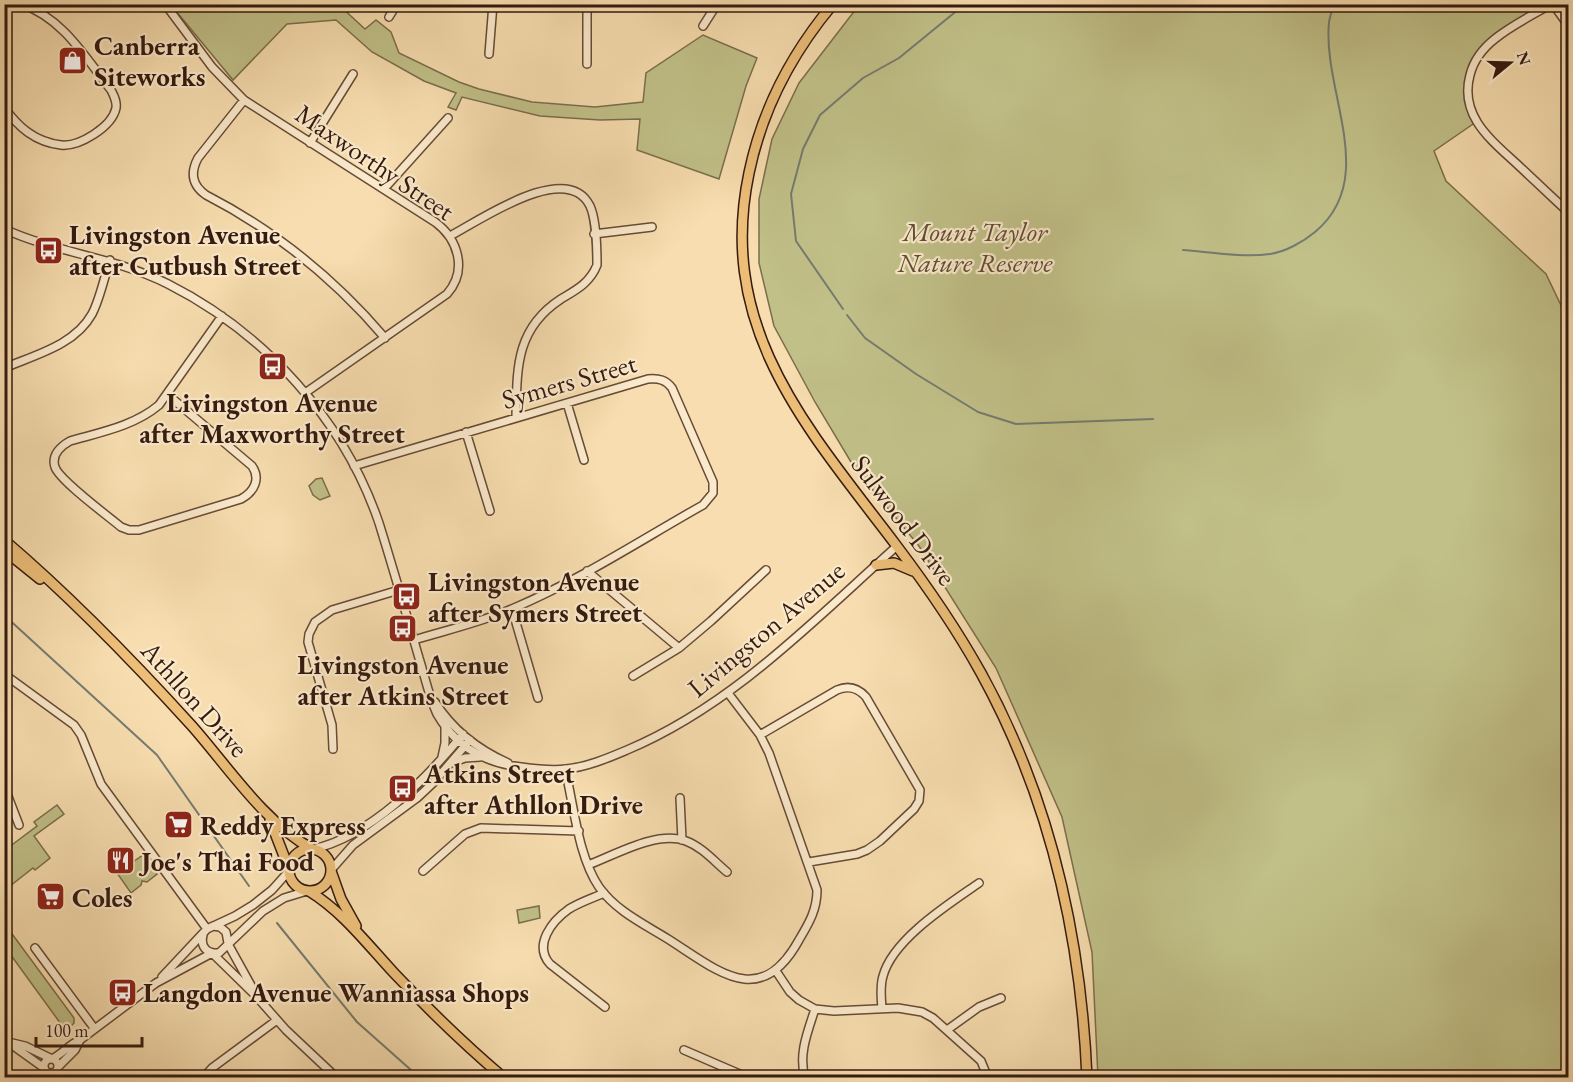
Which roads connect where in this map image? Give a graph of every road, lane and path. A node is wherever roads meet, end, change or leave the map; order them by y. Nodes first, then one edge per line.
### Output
1 (21, 4) edge
2 (165, 4) edge
3 (397, 4) edge
4 (493, 4) edge
5 (587, 4) edge
6 (717, 4) edge
7 (833, 4) edge
8 (1552, 4) edge
9 (389, 17) dead end
10 (1569, 25) edge
11 (703, 26) dead end
12 (489, 54) dead end
13 (587, 64) dead end
14 (353, 74) dead end
15 (244, 100) junction
16 (4, 106) edge
17 (448, 118) dead end
18 (310, 143) junction
19 (384, 189) junction
20 (1569, 212) edge
21 (652, 227) dead end
22 (4, 230) edge
23 (594, 234) junction
24 (450, 236) junction
25 (110, 260) junction
26 (222, 316) junction
27 (385, 338) junction
28 (4, 368) edge
29 (305, 393) junction
30 (168, 395) junction
31 (567, 403) junction
32 (516, 418) junction
33 (466, 432) junction
34 (584, 460) dead end
35 (354, 466) junction
36 (490, 512) dead end
37 (4, 540) edge
38 (897, 546) junction
39 (4, 550) edge
40 (876, 565) junction
41 (766, 570) dead end
42 (587, 571) junction
43 (917, 574) junction
44 (399, 590) junction
45 (512, 609) junction
46 (84, 615) junction
47 (414, 640) junction
48 (679, 648) junction
49 (4, 674) edge
50 (633, 676) dead end
51 (427, 683) junction
52 (728, 693) junction
53 (538, 698) dead end
54 (445, 727) junction
55 (463, 734) junction
56 (760, 735) junction
57 (470, 740) junction
58 (457, 741) junction
59 (464, 747) junction
60 (333, 749) dead end
61 (480, 757) junction
62 (442, 759) junction
63 (451, 763) junction
64 (519, 767) junction
65 (566, 769) junction
66 (4, 786) edge
67 (680, 798) dead end
68 (269, 818) junction
69 (19, 825) dead end
70 (579, 831) junction
71 (682, 840) junction
72 (313, 849) junction
73 (808, 862) junction
74 (588, 866) junction
75 (332, 870) junction
76 (289, 871) junction
77 (423, 871) dead end
78 (727, 872) dead end
79 (979, 883) dead end
80 (308, 891) junction
81 (604, 893) junction
82 (208, 929) junction
83 (362, 936) junction
84 (228, 944) junction
85 (35, 948) dead end
86 (212, 953) junction
87 (776, 971) junction
88 (156, 983) junction
89 (256, 996) junction
90 (1001, 998) dead end
91 (605, 1007) dead end
92 (815, 1008) junction
93 (882, 1008) junction
94 (277, 1020) junction
95 (94, 1029) junction
96 (947, 1030) junction
97 (81, 1040) junction
98 (4, 1041) edge
99 (12, 1044) junction
100 (684, 1050) dead end
101 (52, 1059) junction
102 (59, 1066) junction
103 (44, 1068) junction
104 (52, 1075) edge
105 (43, 1077) edge
106 (203, 1077) edge
107 (337, 1077) edge
108 (504, 1077) edge
109 (749, 1077) edge
110 (805, 1077) edge
111 (988, 1077) edge
112 (1087, 1077) edge

1 - 16 street
2 - 15 street, Maxworthy Street
3 - 9 street
4 - 12 street
5 - 13 street
6 - 11 street
7 - 38 main road, Sulwood Drive
8 - 10 street
8 - 20 street
14 - 18 street
15 - 18 street, Maxworthy Street
15 - 27 street
17 - 19 street
18 - 19 street, Maxworthy Street
19 - 24 street, Maxworthy Street
21 - 23 street
22 - 25 street, Livingston Avenue
23 - 24 street
23 - 32 street
24 - 27 street, Maxworthy Street
25 - 26 street, Livingston Avenue
25 - 28 street
26 - 29 street, Livingston Avenue
26 - 30 street
27 - 29 street, Maxworthy Street
29 - 35 street, Livingston Avenue
30 - 30 street
31 - 32 street, Symers Street
31 - 34 street
31 - 42 street, Symers Street
32 - 33 street, Symers Street
33 - 35 street, Symers Street
33 - 36 street
35 - 44 street, Livingston Avenue
37 - 46 main road, Athllon Drive
38 - 40 street, Livingston Avenue
38 - 43 main road, Sulwood Drive
39 - 46 main road, Athllon Drive
40 - 43 main road
40 - 52 street, Livingston Avenue
41 - 48 street
42 - 45 street, Symers Street
42 - 48 street
43 - 112 main road, Sulwood Drive
44 - 47 street, Livingston Avenue
44 - 60 street
45 - 47 street, Symers Street
45 - 53 street
46 - 68 main road, Athllon Drive
47 - 51 street, Livingston Avenue
48 - 50 street
49 - 82 street
51 - 54 street, Livingston Avenue
51 - 55 street, Livingston Avenue
52 - 56 street
52 - 65 street, Livingston Avenue
54 - 58 street, Livingston Avenue
54 - 62 street
55 - 57 street, Livingston Avenue
55 - 58 street
56 - 73 street
56 - 73 street
57 - 59 street
57 - 64 street, Livingston Avenue
58 - 59 street, Livingston Avenue
58 - 62 street
59 - 61 street, Livingston Avenue
59 - 63 street
61 - 63 street
61 - 64 street, Livingston Avenue
62 - 72 street
63 - 75 street
64 - 65 street, Livingston Avenue
65 - 70 street
66 - 69 street
67 - 71 street
68 - 72 main road, Athllon Drive
68 - 76 main road, Athllon Drive
70 - 74 street
70 - 77 street
71 - 74 street
71 - 78 street
72 - 75 main road
72 - 76 main road
73 - 87 street
74 - 81 street
75 - 80 main road
75 - 83 main road
76 - 80 main road
76 - 82 street
79 - 93 street
80 - 83 main road
80 - 84 street
81 - 87 street
81 - 91 street
82 - 84 street
82 - 86 street
82 - 88 street
83 - 108 main road
84 - 86 street
84 - 89 street
85 - 95 street
86 - 88 street
86 - 89 street
87 - 92 street
88 - 95 street
89 - 94 street
90 - 96 street
92 - 93 street
92 - 110 street
93 - 96 street
94 - 106 street
94 - 107 street
95 - 97 street
96 - 111 street
97 - 101 street
97 - 102 street
98 - 99 street
99 - 101 street
99 - 103 street
100 - 109 street
101 - 102 street
101 - 103 street
102 - 104 street
103 - 104 street
103 - 105 street

